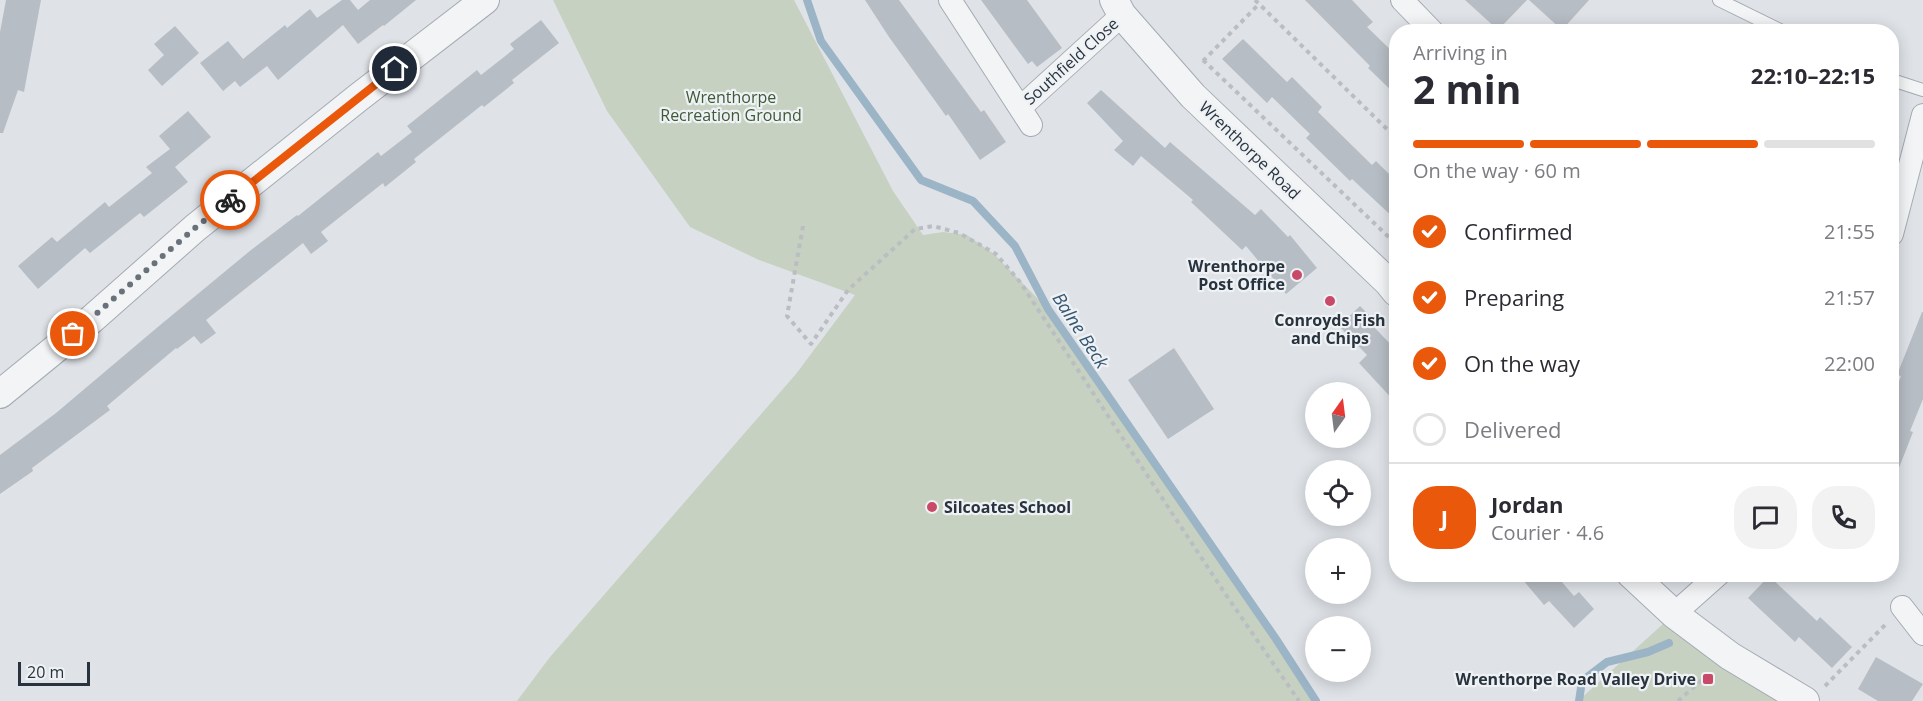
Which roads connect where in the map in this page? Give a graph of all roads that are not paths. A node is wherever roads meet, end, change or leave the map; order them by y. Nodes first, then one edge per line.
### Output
1 (485, 0) edge
2 (950, 0) edge
3 (1402, 0) edge
4 (1719, 0) edge
5 (1118, 8) edge
6 (1426, 24) edge
7 (1768, 24) edge
8 (1899, 82) edge
9 (1923, 90) edge
10 (1923, 115) edge
11 (1899, 207) edge
12 (1389, 283) edge
13 (0, 394) edge
14 (1640, 582) edge
15 (1710, 582) edge
16 (1902, 608) road end
17 (1674, 614) junction
18 (1923, 634) edge
19 (1812, 697) edge

1 - 13 street
2 - 5 street, Southfield Close
3 - 6 street
4 - 7 lane
5 - 12 street, Wrenthorpe Road
8 - 9 lane
10 - 11 street
14 - 17 street
15 - 17 street
16 - 18 street
17 - 19 street

